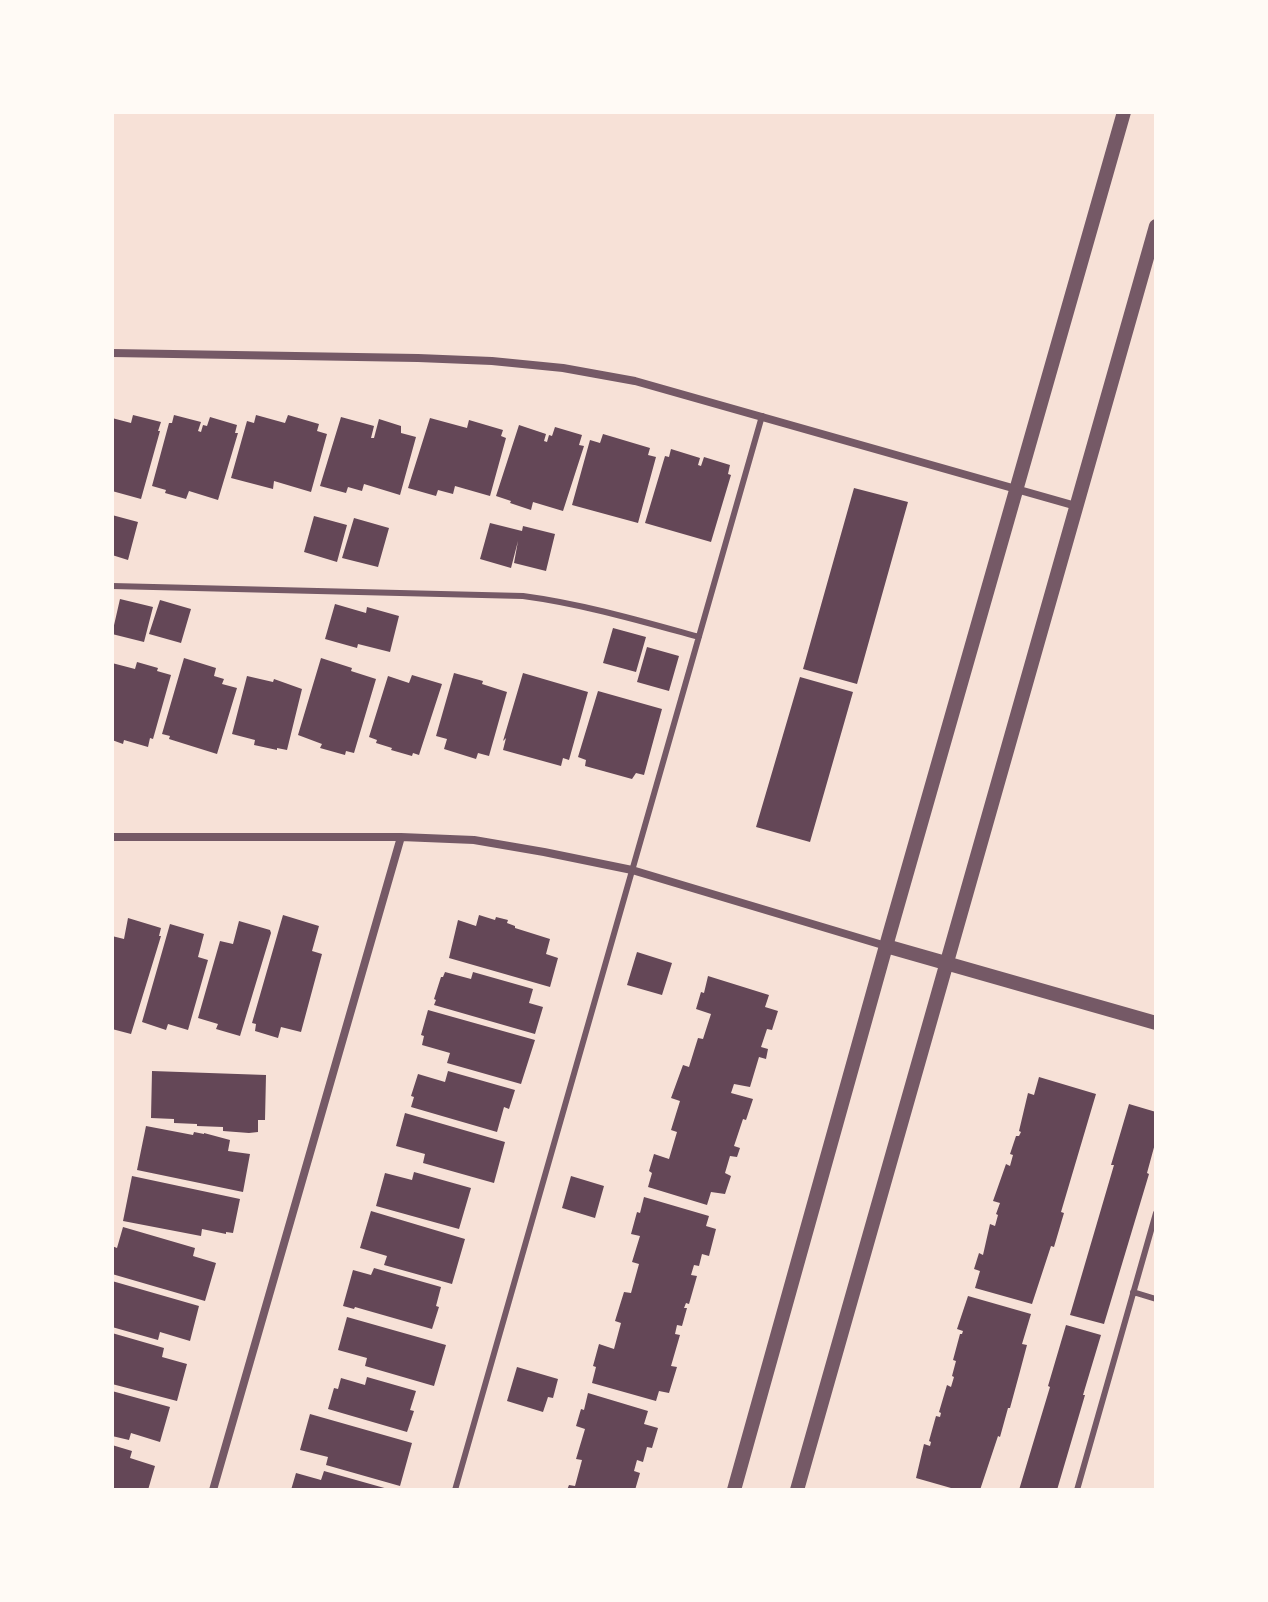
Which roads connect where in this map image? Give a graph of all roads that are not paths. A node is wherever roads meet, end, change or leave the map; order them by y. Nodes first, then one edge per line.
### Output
1 (1124, 112) edge
2 (1156, 226) edge
3 (112, 353) edge
4 (762, 416) junction
5 (1016, 489) junction
6 (1076, 506) junction
7 (112, 586) edge
8 (699, 637) junction
9 (112, 837) edge
10 (401, 837) junction
11 (632, 870) junction
12 (886, 946) junction
13 (946, 963) junction
14 (1156, 1023) edge
15 (1156, 1213) edge
16 (1133, 1292) junction
17 (1156, 1299) edge
18 (213, 1490) edge
19 (455, 1490) edge
20 (734, 1490) edge
21 (797, 1490) edge
22 (1077, 1490) edge

1 - 5 street
2 - 6 street
3 - 4 street
4 - 5 street
4 - 8 lane
5 - 6 street
5 - 12 street
6 - 13 street
7 - 8 lane
8 - 11 lane
9 - 10 street
10 - 11 street
10 - 18 street
11 - 12 street
11 - 19 lane
12 - 13 street
12 - 20 street
13 - 14 street
13 - 21 street
15 - 16 lane
16 - 17 lane
16 - 22 lane

